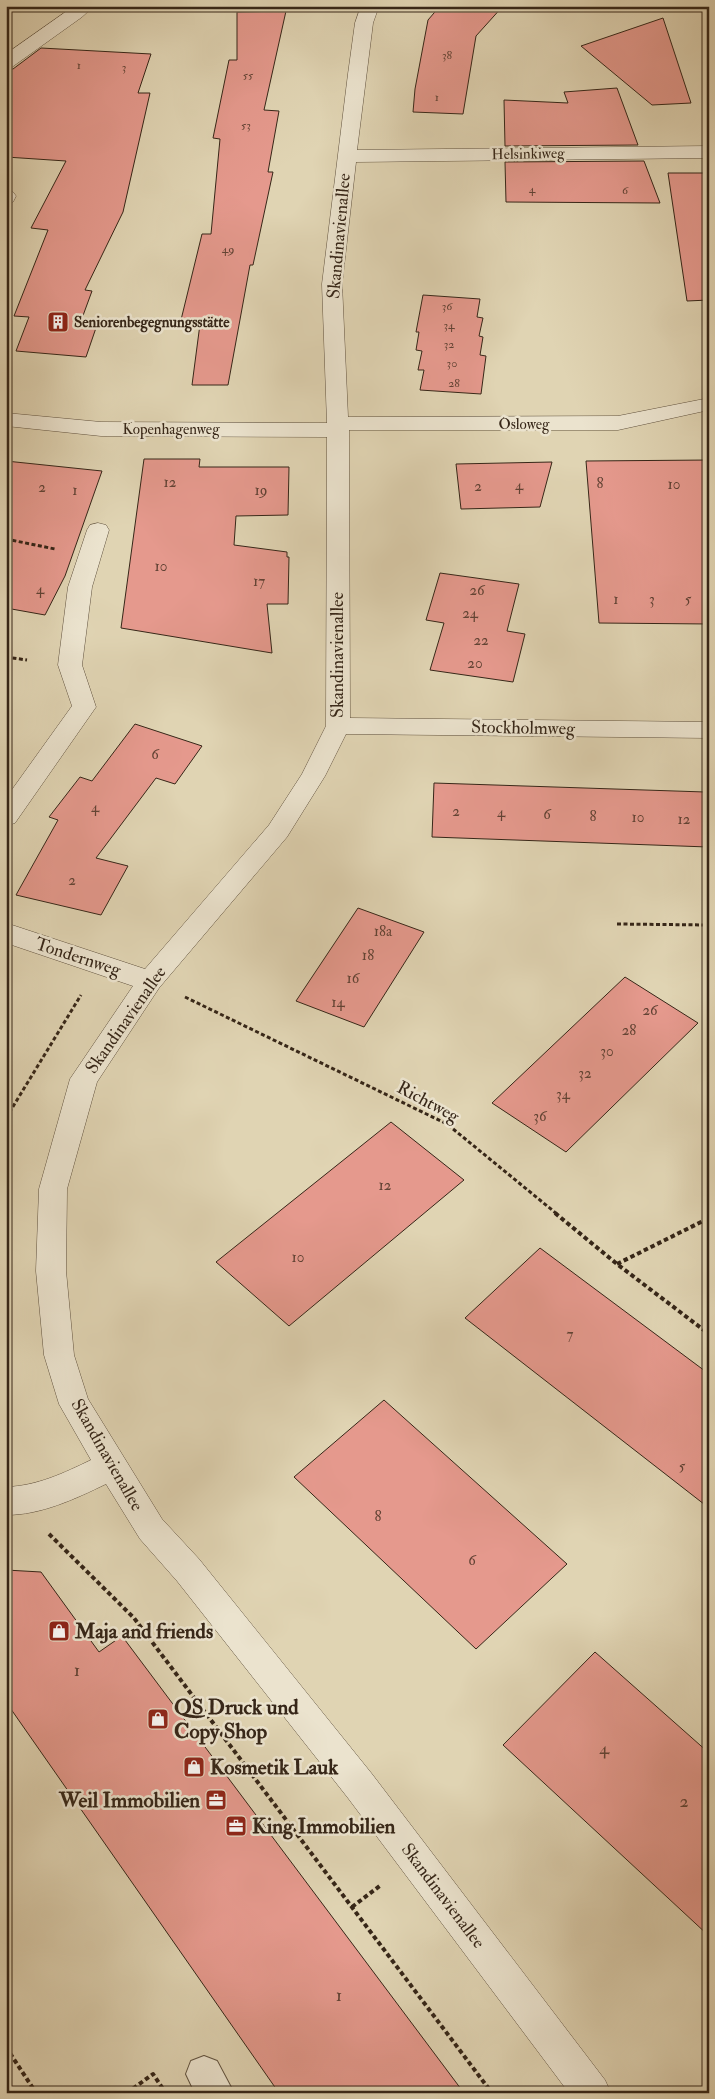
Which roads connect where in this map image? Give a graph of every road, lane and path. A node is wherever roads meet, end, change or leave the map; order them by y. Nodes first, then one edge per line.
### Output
1 (85, 6) edge
2 (370, 6) edge
3 (6, 63) edge
4 (709, 152) edge
5 (346, 156) junction
6 (709, 404) edge
7 (6, 419) edge
8 (337, 427) junction
9 (98, 530) dead end
10 (6, 539) edge
11 (60, 550) dead end
12 (6, 657) edge
13 (27, 660) dead end
14 (338, 726) junction
15 (709, 730) edge
16 (6, 818) edge
17 (617, 924) dead end
18 (709, 925) edge
19 (6, 933) edge
20 (99, 965) junction
21 (150, 981) junction
22 (7, 1115) edge
23 (709, 1218) edge
24 (617, 1264) junction
25 (709, 1334) edge
26 (111, 1466) junction
27 (11, 1501) edge
28 (367, 1896) dead end
29 (352, 1907) junction
30 (6, 2047) edge
31 (36, 2093) edge
32 (127, 2093) edge
33 (165, 2093) edge
34 (492, 2093) edge
35 (592, 2093) edge

1 - 3 street
2 - 5 street, Skandinavienallee
4 - 5 street, Helsinkiweg
5 - 8 street, Skandinavienallee
6 - 8 street, Osloweg
7 - 8 street, Kopenhagenweg
8 - 14 street, Skandinavienallee
9 - 16 street
10 - 11 path
12 - 13 path
14 - 15 street, Stockholmweg
14 - 21 street, Skandinavienallee
17 - 18 path
19 - 20 street, Tondernweg
20 - 21 street, Tondernweg
20 - 22 path
21 - 24 path, Richtweg
21 - 26 street, Skandinavienallee
23 - 24 path
24 - 25 path, Richtweg
26 - 27 street
26 - 35 street, Skandinavienallee
27 - 29 path
28 - 29 path
29 - 34 path
30 - 31 path
32 - 33 path

